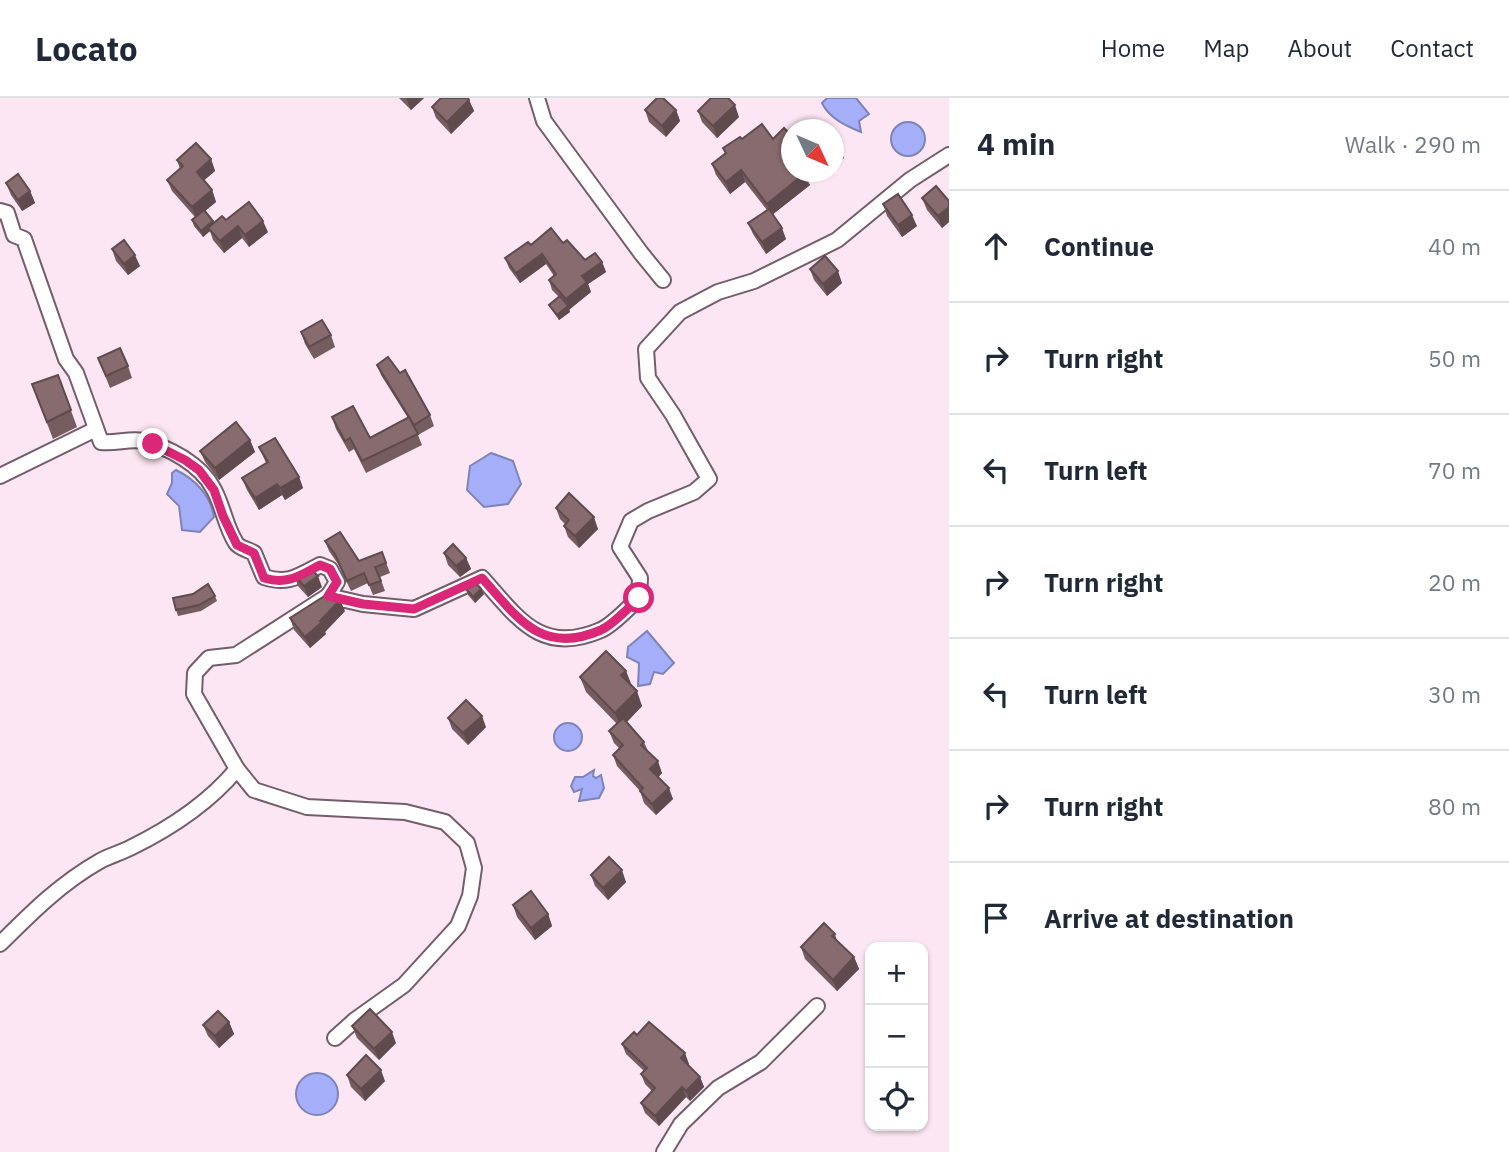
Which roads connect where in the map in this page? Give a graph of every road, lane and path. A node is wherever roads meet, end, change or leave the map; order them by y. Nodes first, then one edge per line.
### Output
1 (537, 98) edge
2 (949, 155) edge
3 (0, 211) edge
4 (663, 280) dead end
5 (96, 429) junction
6 (0, 476) edge
7 (328, 596) junction
8 (237, 769) junction
9 (0, 944) edge
10 (817, 1006) dead end
11 (335, 1038) dead end
12 (664, 1152) edge

1 - 4 street
2 - 7 street
3 - 5 street
5 - 6 street
5 - 7 street
7 - 8 street
8 - 9 street
8 - 11 street
10 - 12 street

